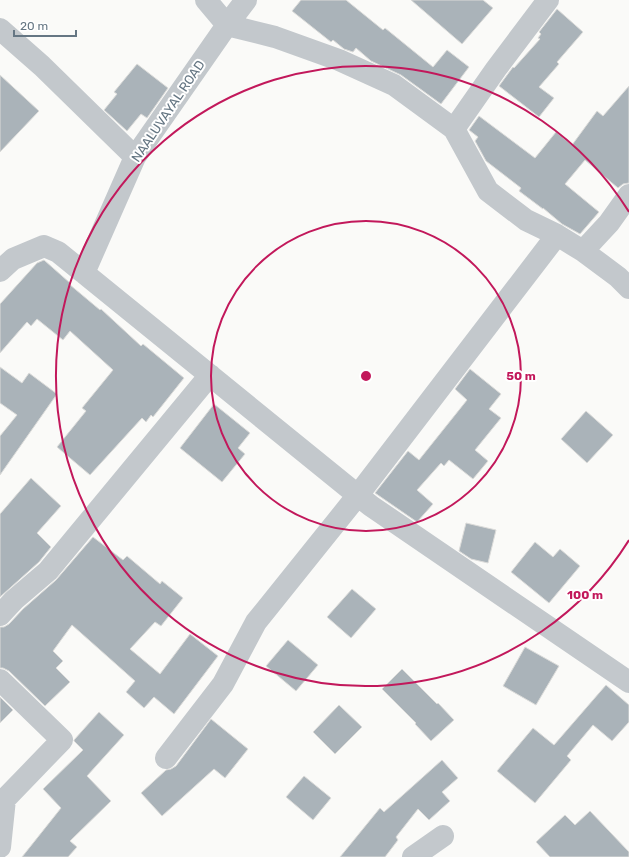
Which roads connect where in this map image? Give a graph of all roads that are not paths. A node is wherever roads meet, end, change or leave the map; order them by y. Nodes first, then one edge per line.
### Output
1 (206, 0) edge
2 (246, 0) edge
3 (548, 0) edge
4 (227, 24) junction
5 (0, 29) edge
6 (454, 129) junction
7 (135, 157) junction
8 (629, 195) edge
9 (557, 235) junction
10 (583, 251) junction
11 (0, 271) edge
12 (84, 273) junction
13 (629, 288) edge
14 (210, 375) junction
15 (358, 495) junction
16 (0, 615) edge
17 (0, 680) edge
18 (629, 682) edge
19 (166, 758) dead end
20 (443, 836) dead end
21 (0, 847) edge
22 (414, 857) edge

1 - 4 street
2 - 4 street, NAALUVAYAL ROAD
3 - 6 street
4 - 6 street
4 - 7 street, NAALUVAYAL ROAD
5 - 7 street
6 - 9 street
7 - 12 street, NAALUVAYAL ROAD
8 - 10 street
9 - 10 street
9 - 15 street
10 - 13 street
11 - 12 street
12 - 14 street
14 - 15 street
14 - 16 street
15 - 18 street
15 - 19 street
17 - 21 street
20 - 22 street

